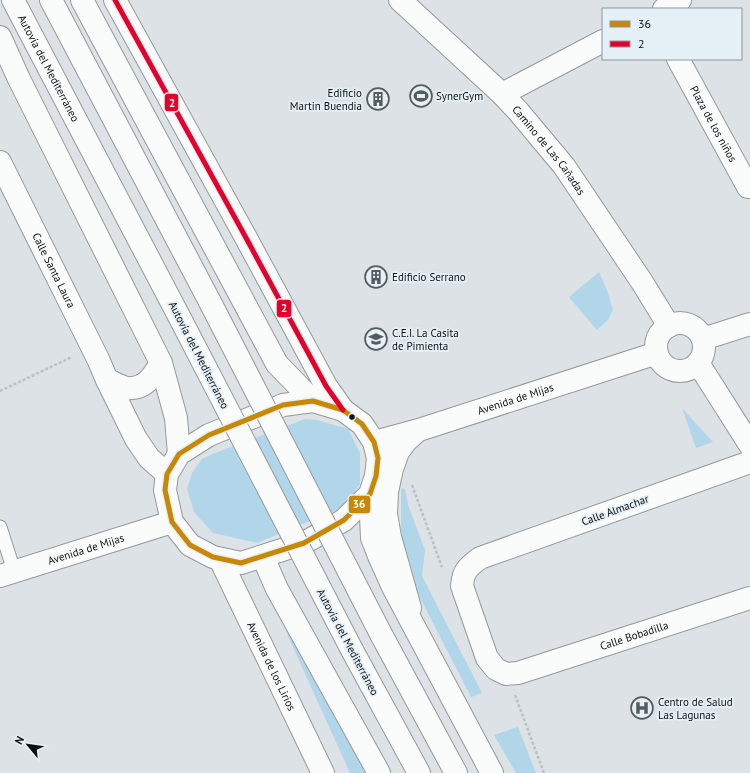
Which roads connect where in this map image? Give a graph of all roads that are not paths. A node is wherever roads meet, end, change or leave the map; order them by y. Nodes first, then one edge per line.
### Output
1 (13, 0) edge
2 (51, 0) edge
3 (82, 0) edge
4 (114, 0) edge
5 (400, 0) edge
6 (680, 0) edge
7 (666, 8) edge
8 (0, 37) edge
9 (602, 42) edge
10 (679, 60) edge
11 (502, 94) junction
12 (0, 162) edge
13 (750, 187) edge
14 (750, 324) edge
15 (668, 326) junction
16 (703, 339) junction
17 (657, 353) junction
18 (161, 363) junction
19 (698, 363) junction
20 (107, 380) junction
21 (313, 401) junction
22 (343, 410) junction
23 (418, 431) junction
24 (374, 442) junction
25 (750, 445) edge
26 (179, 454) junction
27 (750, 462) edge
28 (167, 474) junction
29 (370, 494) junction
30 (172, 522) junction
31 (0, 527) edge
32 (263, 557) junction
33 (220, 559) junction
34 (7, 574) edge
35 (750, 598) edge
36 (417, 632) junction
37 (518, 673) joint
38 (323, 773) edge
39 (379, 773) edge
40 (419, 773) edge
41 (456, 773) edge
42 (492, 773) edge

1 - 40 main road, Autovía del Mediterráneo, bridge
2 - 41 main road, bridge
3 - 21 main road
4 - 22 main road
5 - 11 main road, Camino de Las Cañadas
6 - 7 main road
8 - 18 main road
9 - 11 main road
10 - 13 main road, Plaza de los niños
11 - 15 main road, Camino de Las Cañadas
12 - 20 main road, Calle Santa Laura
14 - 16 main road
15 - 16 main road
15 - 17 main road
16 - 19 main road
17 - 19 main road
17 - 23 main road, Avenida de Mijas
18 - 20 main road
18 - 26 main road
19 - 25 main road
20 - 28 main road, Calle Santa Laura
21 - 22 main road
21 - 26 main road
22 - 24 main road
23 - 24 main road, Avenida de Mijas
23 - 36 main road
24 - 29 main road
26 - 28 main road
27 - 37 main road, Calle Almachar
28 - 30 main road
29 - 32 main road
29 - 36 main road
30 - 33 main road
30 - 34 main road, Avenida de Mijas
31 - 34 lane
32 - 33 main road
32 - 39 main road
33 - 38 main road, Avenida de los Lirios
35 - 37 main road, Calle Bobadilla
36 - 42 main road

